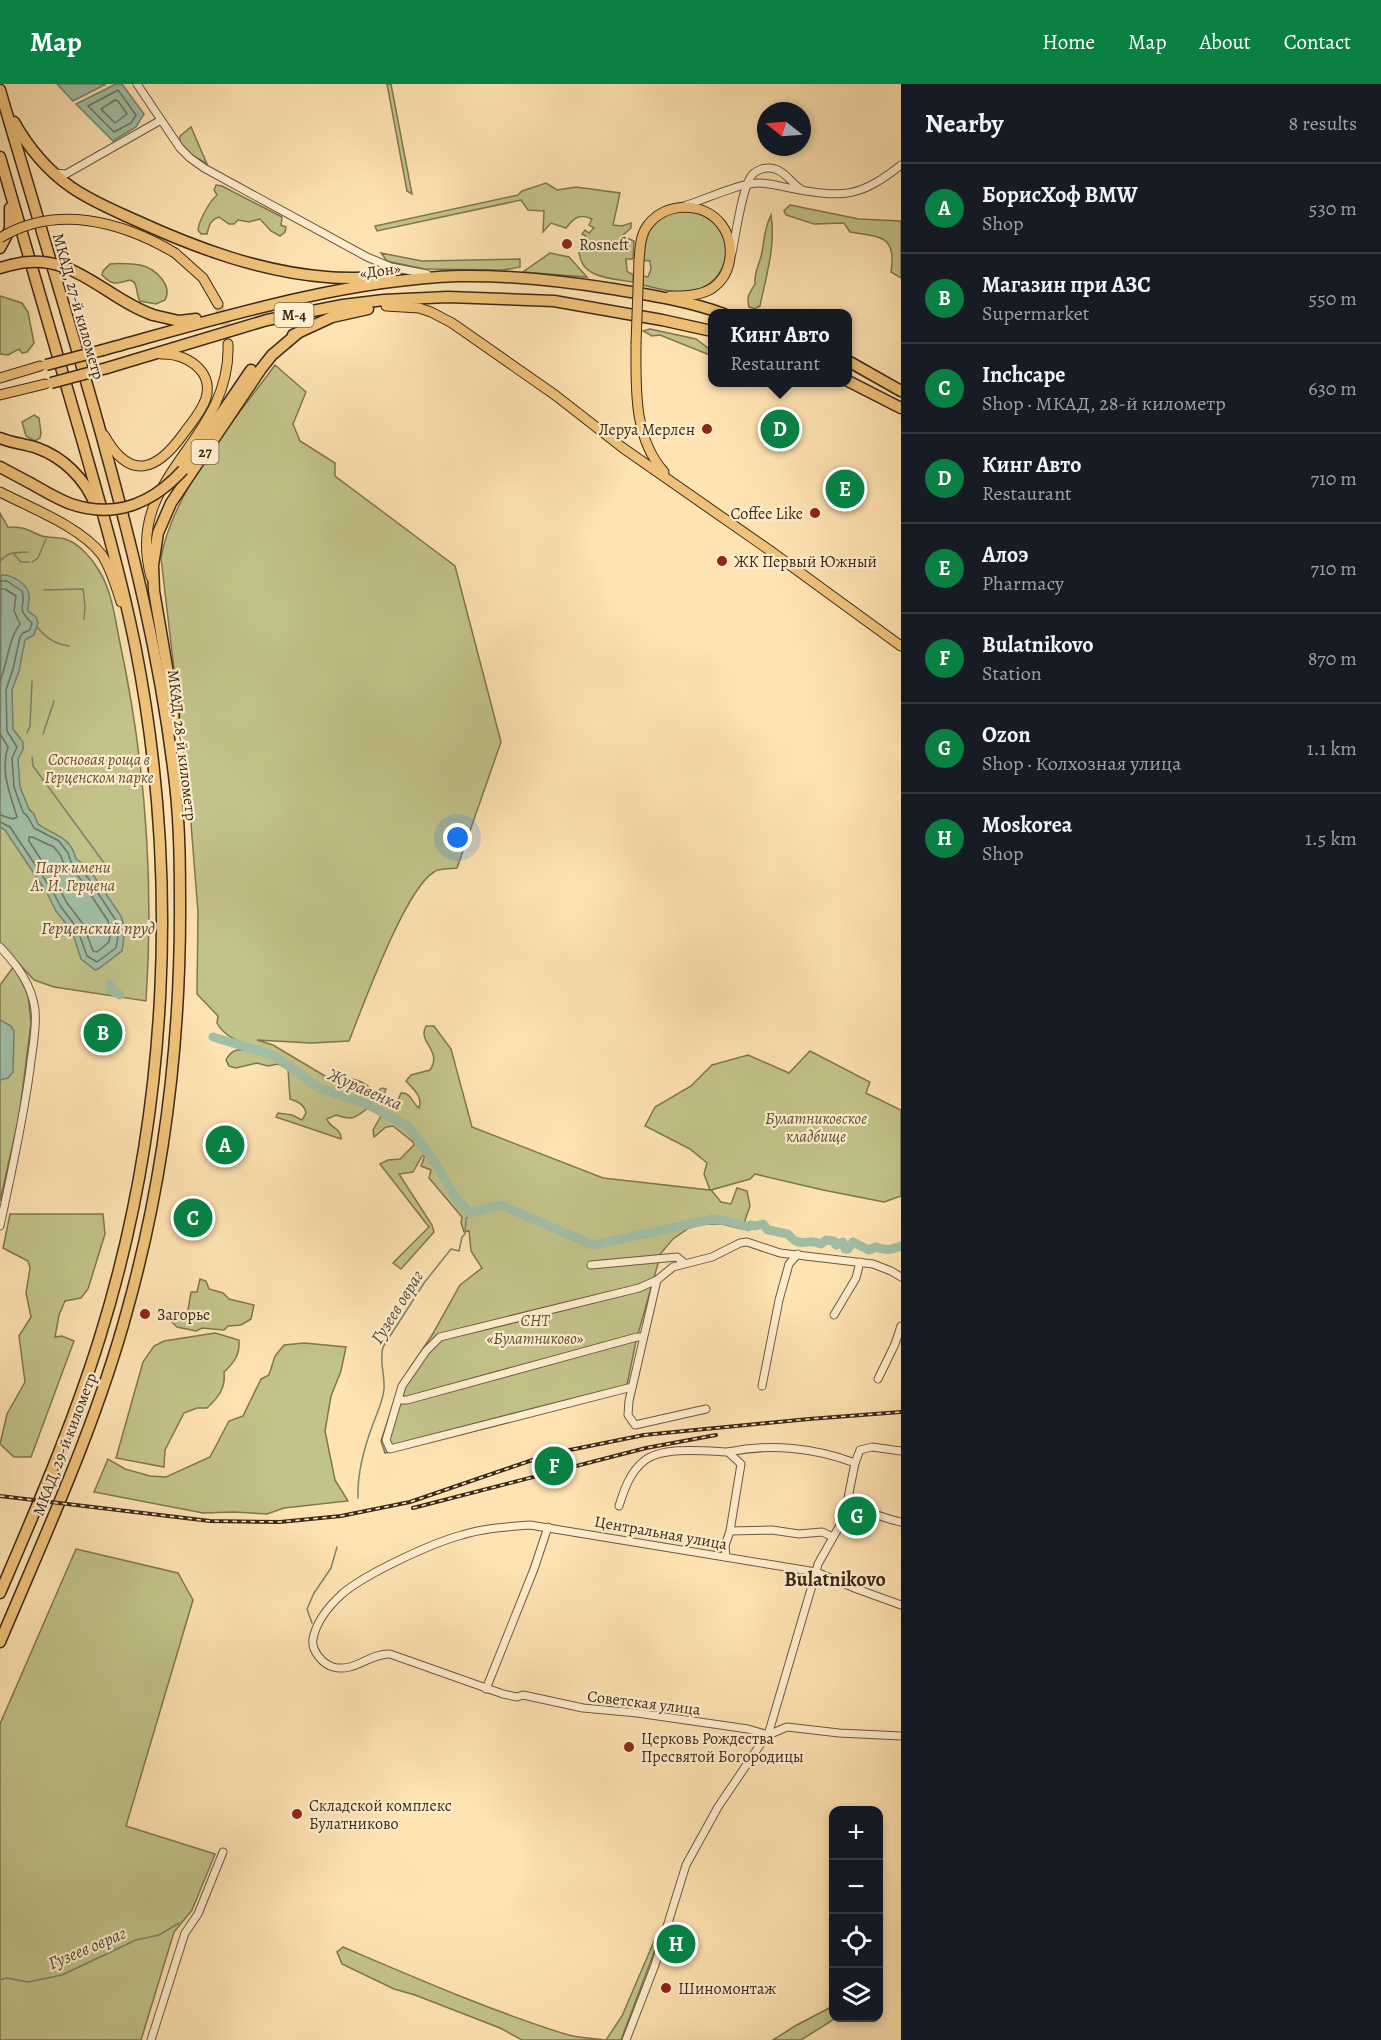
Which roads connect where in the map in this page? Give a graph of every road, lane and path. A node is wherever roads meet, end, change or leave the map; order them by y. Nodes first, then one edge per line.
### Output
1 (137, 84) edge
2 (0, 90) edge
3 (161, 120) junction
4 (0, 157) edge
5 (901, 165) edge
6 (4, 172) junction
7 (53, 172) junction
8 (748, 185) junction
9 (805, 190) junction
10 (682, 207) junction
11 (0, 238) edge
12 (0, 248) edge
13 (730, 261) junction
14 (0, 268) edge
15 (459, 276) junction
16 (425, 279) junction
17 (651, 295) junction
18 (437, 298) junction
19 (218, 304) tunnel mouth
20 (386, 306) junction
21 (708, 310) edge
22 (226, 316) junction
23 (708, 331) edge
24 (298, 333) junction
25 (228, 344) tunnel mouth
26 (156, 354) junction
27 (852, 363) edge
28 (43, 366) joint
29 (0, 378) edge
30 (48, 383) joint
31 (852, 383) edge
32 (901, 391) edge
33 (0, 395) edge
34 (901, 408) edge
35 (95, 414) junction
36 (644, 433) junction
37 (0, 438) edge
38 (623, 448) junction
39 (641, 460) junction
40 (657, 463) junction
41 (0, 467) edge
42 (671, 480) junction
43 (2, 493) edge
44 (128, 530) joint
45 (109, 536) joint
46 (116, 560) junction
47 (154, 591) junction
48 (135, 645) junction
49 (901, 646) edge
50 (178, 818) junction
51 (0, 947) edge
52 (0, 1225) edge
53 (124, 1248) joint
54 (142, 1252) joint
55 (798, 1254) junction
56 (860, 1262) junction
57 (681, 1264) junction
58 (591, 1265) dead end
59 (901, 1277) edge
60 (657, 1280) junction
61 (834, 1315) dead end
62 (901, 1326) edge
63 (642, 1337) junction
64 (878, 1379) dead end
65 (762, 1386) dead end
66 (632, 1387) junction
67 (398, 1400) junction
68 (706, 1409) dead end
69 (901, 1451) edge
70 (728, 1452) junction
71 (855, 1463) junction
72 (848, 1505) junction
73 (619, 1506) dead end
74 (901, 1522) edge
75 (548, 1527) junction
76 (730, 1531) junction
77 (833, 1537) junction
78 (726, 1557) junction
79 (816, 1572) junction
80 (0, 1593) edge
81 (901, 1605) edge
82 (0, 1642) edge
83 (486, 1689) junction
84 (768, 1735) junction
85 (901, 1736) edge
86 (223, 1852) dead end
87 (151, 2040) edge
88 (626, 2040) edge

1 - 3 street
2 - 7 highway
2 - 35 highway, МКАД, 27-й километр
3 - 7 street
3 - 15 street
4 - 6 highway, МКАД, 27-й километр
5 - 9 street
6 - 12 highway
6 - 45 highway, МКАД, 27-й километр
7 - 16 highway
8 - 9 street
8 - 9 street
8 - 10 street
8 - 13 street
10 - 13 main road
10 - 36 main road, bridge
11 - 19 main road, bridge
13 - 17 main road
14 - 22 highway, bridge
15 - 16 highway, «Дон» / М-4
15 - 17 highway, «Дон» / М-4
16 - 22 highway, «Дон» / М-4
17 - 21 highway, «Дон» / М-4
18 - 20 highway, 27
18 - 23 highway, «Дон» / М-4
18 - 26 highway, «Дон» / М-4
20 - 24 highway, 27
20 - 38 main road
22 - 28 highway, «Дон» / М-4, bridge
24 - 41 highway, 27, bridge
24 - 47 highway, 27
25 - 47 main road
26 - 30 highway, «Дон» / М-4, bridge
26 - 35 main road
27 - 32 highway
28 - 29 main road
30 - 33 main road
31 - 34 highway
35 - 44 highway, МКАД, 27-й километр
36 - 38 main road
36 - 40 main road
37 - 46 highway
38 - 39 main road
39 - 40 main road
39 - 42 main road
40 - 42 main road
42 - 49 main road
43 - 48 main road
44 - 50 highway, МКАД, 28-й километр
45 - 46 highway, МКАД, 28-й километр
46 - 48 highway, МКАД, 28-й километр
47 - 50 highway, 27
48 - 53 highway, МКАД, 28-й километр
50 - 54 highway, МКАД, 28-й километр
51 - 52 street
53 - 80 highway, МКАД, 29-й километр
54 - 82 highway, МКАД, 29-й километр
55 - 56 street
55 - 57 street
55 - 65 street
56 - 59 street
56 - 61 street
57 - 58 street
57 - 60 street
60 - 63 street
60 - 67 street
62 - 64 street
63 - 66 street
63 - 67 street
66 - 67 street
66 - 68 street
69 - 71 street
70 - 71 street
70 - 73 street
70 - 76 street
71 - 72 street
72 - 74 street
72 - 77 street
75 - 78 street, Центральная улица
75 - 83 street
75 - 83 street, Центральная улица
76 - 77 street
76 - 78 street
77 - 79 street
78 - 79 street, Центральная улица
79 - 81 street, Центральная улица
79 - 84 street
83 - 84 street, Советская улица
84 - 85 street, Советская улица
84 - 88 street
86 - 87 street

